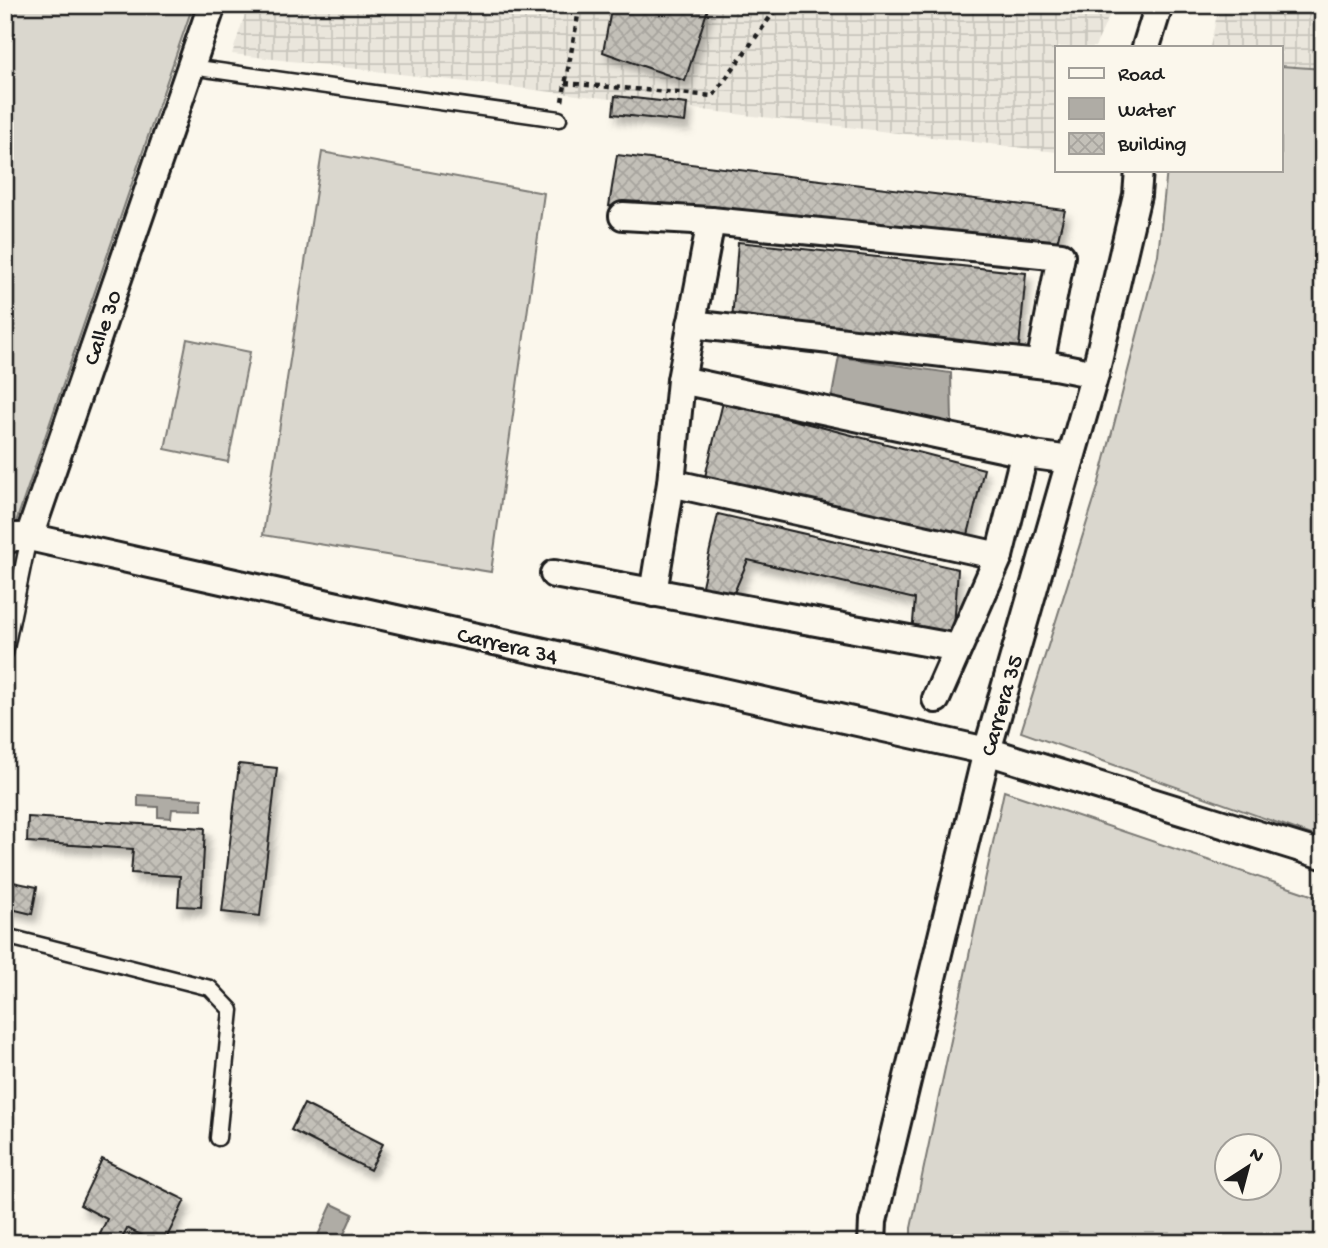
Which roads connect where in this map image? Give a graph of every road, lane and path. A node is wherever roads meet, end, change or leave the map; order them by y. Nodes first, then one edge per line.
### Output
1 (212, 5) edge
2 (580, 5) edge
3 (779, 5) edge
4 (1159, 5) edge
5 (1146, 46) edge
6 (191, 67) junction
7 (565, 83) junction
8 (559, 119) joint
9 (1139, 172) edge
10 (623, 216) dead end
11 (711, 221) junction
12 (691, 324) junction
13 (1040, 364) junction
14 (1095, 374) junction
15 (681, 380) junction
16 (1025, 452) junction
17 (1070, 460) junction
18 (670, 483) junction
19 (17, 539) edge
20 (999, 556) junction
21 (554, 574) dead end
22 (653, 593) junction
23 (958, 648) junction
24 (5, 653) edge
25 (936, 699) dead end
26 (987, 751) junction
27 (1323, 855) edge
28 (5, 936) edge
29 (218, 1138) dead end
30 (872, 1243) edge

1 - 6 street, Calle 30
2 - 7 path
3 - 7 path
4 - 5 street
6 - 8 lane
6 - 19 street, Calle 30
7 - 8 path
9 - 14 street, Carrera 35
10 - 11 street
11 - 12 street
11 - 13 street
12 - 13 street
12 - 15 street
13 - 14 street
14 - 17 street, Carrera 35
15 - 16 street
15 - 18 street
16 - 17 street
16 - 20 street
17 - 26 street, Carrera 35
18 - 20 street
18 - 22 street
19 - 24 lane, Calle 30
19 - 26 street, Carrera 34
20 - 23 street
21 - 22 street
22 - 23 street
23 - 25 street
26 - 27 street, Carrera 34
26 - 30 street, Carrera 35
28 - 29 lane

